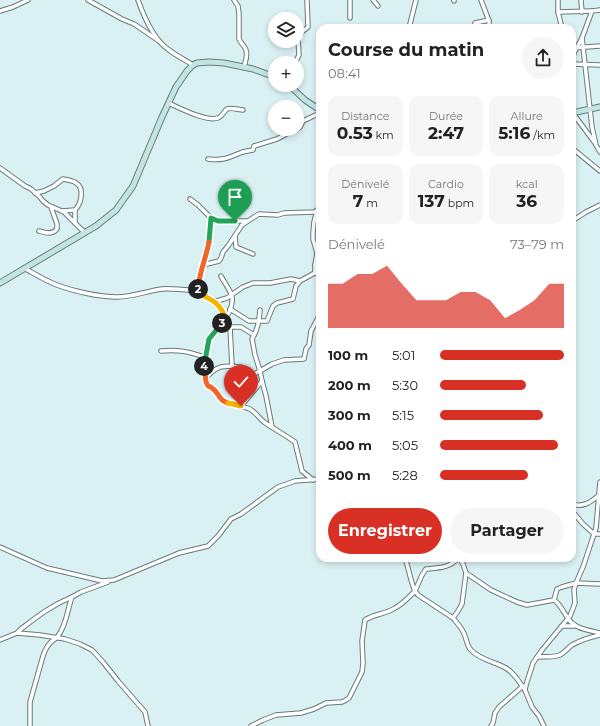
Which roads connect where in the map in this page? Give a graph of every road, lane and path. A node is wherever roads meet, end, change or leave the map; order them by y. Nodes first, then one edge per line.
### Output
1 (28, 0) edge
2 (88, 0) edge
3 (138, 0) edge
4 (234, 0) edge
5 (307, 0) edge
6 (350, 0) edge
7 (373, 0) edge
8 (416, 0) edge
9 (481, 0) edge
10 (558, 0) edge
11 (581, 0) edge
12 (378, 6) dead end
13 (600, 10) edge
14 (0, 11) edge
15 (592, 11) junction
16 (558, 12) junction
17 (582, 12) junction
18 (350, 18) dead end
19 (489, 20) junction
20 (410, 24) edge
21 (475, 24) edge
22 (489, 24) edge
23 (561, 24) edge
24 (582, 38) junction
25 (162, 43) junction
26 (600, 46) edge
27 (583, 47) junction
28 (578, 48) joint
29 (298, 56) edge
30 (576, 64) edge
31 (193, 65) junction
32 (585, 65) junction
33 (600, 65) edge
34 (244, 67) junction
35 (268, 74) edge
36 (296, 92) edge
37 (168, 103) junction
38 (600, 107) edge
39 (316, 109) edge
40 (590, 109) junction
41 (243, 110) dead end
42 (576, 112) edge
43 (316, 114) edge
44 (576, 118) edge
45 (304, 120) edge
46 (283, 136) edge
47 (596, 145) junction
48 (576, 151) edge
49 (600, 152) edge
50 (208, 159) dead end
51 (0, 168) edge
52 (600, 172) edge
53 (35, 193) junction
54 (190, 199) dead end
55 (600, 204) edge
56 (51, 207) junction
57 (75, 210) junction
58 (60, 211) junction
59 (316, 211) edge
60 (316, 217) edge
61 (211, 218) junction
62 (576, 218) edge
63 (248, 221) junction
64 (76, 224) junction
65 (39, 231) dead end
66 (85, 233) junction
67 (235, 236) junction
68 (316, 250) edge
69 (253, 254) dead end
70 (316, 265) edge
71 (203, 266) junction
72 (24, 268) junction
73 (315, 273) joint
74 (221, 276) dead end
75 (300, 282) junction
76 (0, 283) edge
77 (199, 283) junction
78 (189, 290) junction
79 (200, 292) junction
80 (232, 296) junction
81 (212, 300) junction
82 (230, 309) junction
83 (260, 310) dead end
84 (226, 318) junction
85 (259, 322) junction
86 (316, 322) edge
87 (230, 327) junction
88 (215, 331) junction
89 (254, 335) junction
90 (161, 351) dead end
91 (205, 357) junction
92 (232, 366) junction
93 (240, 367) dead end
94 (260, 371) junction
95 (206, 378) junction
96 (244, 379) dead end
97 (262, 381) junction
98 (241, 406) junction
99 (272, 427) junction
100 (313, 480) junction
101 (316, 480) edge
102 (600, 482) edge
103 (599, 495) junction
104 (576, 506) edge
105 (576, 516) edge
106 (594, 534) junction
107 (0, 547) edge
108 (406, 562) edge
109 (454, 562) edge
110 (461, 562) edge
111 (466, 574) junction
112 (114, 580) junction
113 (576, 583) junction
114 (600, 584) edge
115 (415, 591) junction
116 (72, 597) junction
117 (554, 600) junction
118 (453, 618) junction
119 (568, 619) junction
120 (562, 626) junction
121 (574, 626) junction
122 (17, 633) junction
123 (600, 634) edge
124 (57, 638) junction
125 (0, 640) edge
126 (537, 657) junction
127 (524, 685) junction
128 (30, 726) edge
129 (148, 726) edge
130 (251, 726) edge
131 (491, 726) edge
132 (544, 726) edge

1 - 14 street
2 - 25 street
3 - 25 street
4 - 34 street
5 - 29 street
6 - 18 street
7 - 12 street
8 - 20 street
9 - 19 street
10 - 16 street
11 - 17 street
13 - 15 street
15 - 17 street
15 - 24 street
16 - 17 street
16 - 23 street
19 - 21 street
19 - 22 street
24 - 27 street
24 - 28 street
25 - 31 street
26 - 27 street
27 - 28 street
27 - 32 street
30 - 32 street
31 - 34 street
31 - 37 street
32 - 33 street
32 - 40 street
34 - 35 street
36 - 39 street
37 - 41 street
37 - 66 street
38 - 40 street
40 - 42 street
40 - 47 street
43 - 45 street
44 - 47 street
46 - 50 street
47 - 49 street
48 - 52 street
51 - 53 street
53 - 56 street
53 - 57 street
54 - 61 street
55 - 62 street
56 - 58 street
56 - 65 street
57 - 58 street
57 - 64 street
58 - 64 street
59 - 63 street
60 - 68 street
61 - 63 street
61 - 71 street
63 - 67 street
64 - 66 street
66 - 72 street
67 - 69 street
67 - 71 street
70 - 73 street
71 - 77 street
72 - 76 street
72 - 78 street
73 - 75 street
74 - 80 street
75 - 80 street
75 - 85 street
77 - 78 street
77 - 79 street
78 - 79 street
79 - 81 street
80 - 81 street
80 - 82 street
81 - 84 street
82 - 84 street
82 - 85 street
83 - 85 street
84 - 87 street
84 - 88 street
85 - 89 street
86 - 94 street
87 - 88 street
87 - 89 street
87 - 92 street
88 - 91 street
89 - 94 street
90 - 91 street
91 - 95 street
92 - 93 street
92 - 95 street
94 - 96 street
94 - 97 street
95 - 98 street
97 - 98 street
97 - 99 street
98 - 99 street
99 - 100 street
100 - 101 street
100 - 112 street
102 - 103 street
103 - 104 street
103 - 106 street
105 - 106 street
106 - 113 street
107 - 112 street
108 - 115 street
109 - 115 street
110 - 111 street
111 - 117 street
111 - 118 street
112 - 116 street
113 - 114 street
113 - 117 street
113 - 119 street
115 - 118 street
115 - 130 street
116 - 122 street
116 - 124 street
117 - 119 street
118 - 127 street
119 - 120 street
119 - 121 street
120 - 121 street
120 - 126 street
121 - 123 street
122 - 124 street
122 - 125 street
123 - 126 street
124 - 128 street
124 - 129 street
126 - 127 street
127 - 131 street
127 - 132 street

